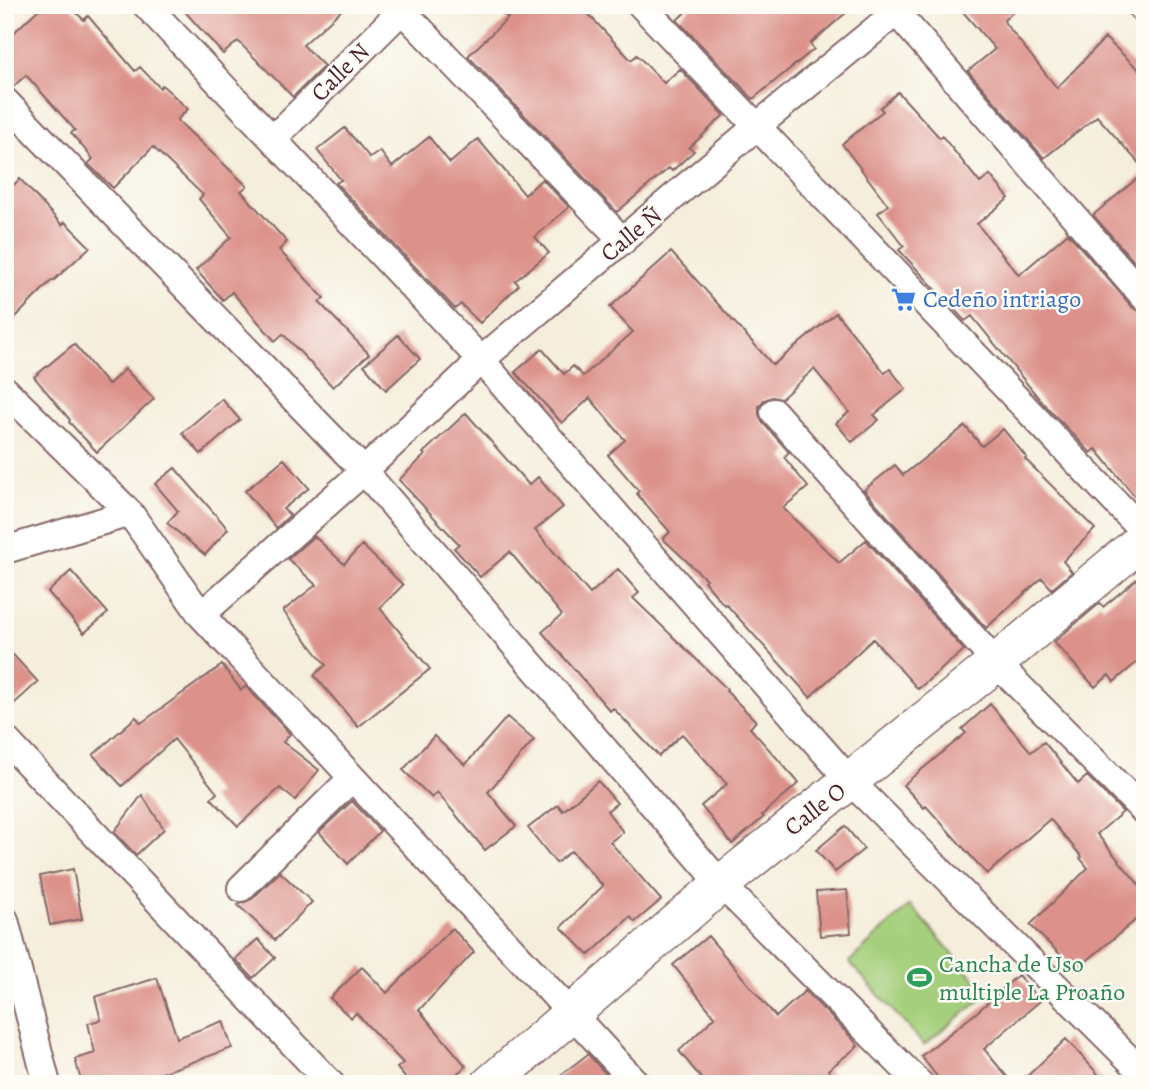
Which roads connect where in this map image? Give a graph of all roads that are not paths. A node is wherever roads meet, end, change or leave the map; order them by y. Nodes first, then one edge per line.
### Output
1 (146, 5) edge
2 (641, 5) edge
3 (1140, 5) edge
4 (402, 7) edge
5 (897, 7) edge
6 (1145, 11) edge
7 (5, 101) edge
8 (756, 127) junction
9 (273, 139) junction
10 (623, 241) junction
11 (1145, 298) edge
12 (481, 360) junction
13 (5, 390) edge
14 (774, 412) dead end
15 (364, 471) junction
16 (130, 513) junction
17 (1145, 535) edge
18 (5, 550) edge
19 (201, 615) junction
20 (996, 663) junction
21 (5, 739) edge
22 (352, 778) junction
23 (850, 782) junction
24 (1145, 812) edge
25 (720, 884) junction
26 (241, 888) dead end
27 (5, 920) edge
28 (570, 1012) junction
29 (1145, 1074) edge
30 (47, 1084) edge
31 (331, 1084) edge
32 (490, 1084) edge
33 (637, 1084) edge
34 (920, 1084) edge

1 - 9 street
2 - 8 street
3 - 6 street
4 - 9 street, Calle N
4 - 10 street
5 - 8 street, Calle Ñ
5 - 11 street
7 - 15 street
8 - 10 street, Calle Ñ
8 - 17 street
9 - 12 street
10 - 12 street, Calle Ñ
12 - 15 street, Calle Ñ
12 - 23 street
13 - 16 street
14 - 20 street
15 - 19 street, Calle Ñ
15 - 25 street
16 - 18 street
16 - 19 street
17 - 20 street, Calle O
19 - 22 street
20 - 23 street, Calle O
20 - 24 street
21 - 31 street
22 - 26 street
22 - 28 street
23 - 25 street, Calle O
23 - 29 street
25 - 28 street, Calle O
25 - 34 street
27 - 30 street
28 - 32 street, Calle O
28 - 33 street

